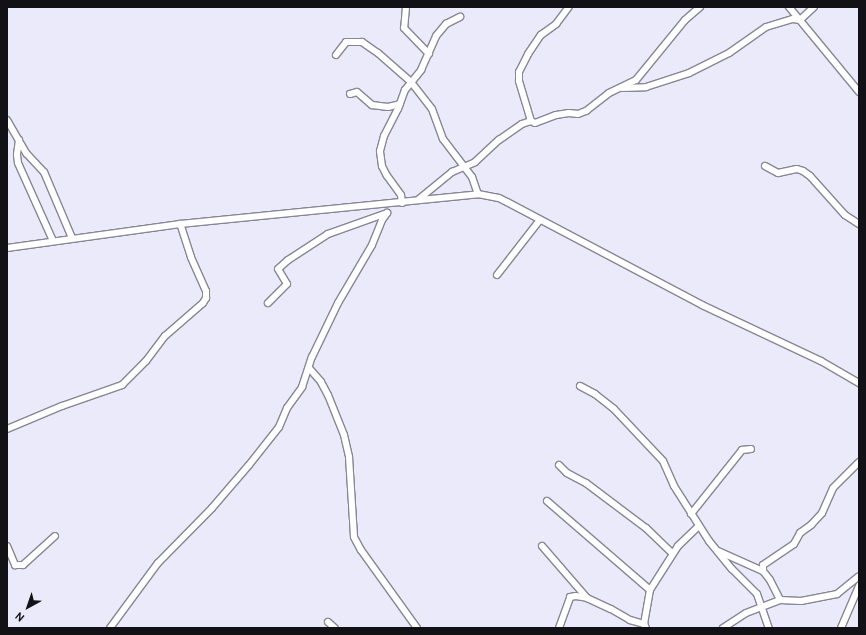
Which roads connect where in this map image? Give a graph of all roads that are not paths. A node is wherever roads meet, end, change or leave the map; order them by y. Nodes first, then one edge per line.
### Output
1 (406, 7) edge
2 (568, 7) edge
3 (700, 7) edge
4 (789, 7) edge
5 (814, 7) edge
6 (460, 17) dead end
7 (800, 20) junction
8 (429, 54) junction
9 (336, 55) dead end
10 (411, 82) junction
11 (620, 88) junction
12 (859, 92) edge
13 (350, 94) dead end
14 (400, 104) junction
15 (7, 120) edge
16 (531, 120) junction
17 (19, 140) junction
18 (474, 162) junction
19 (765, 166) dead end
20 (464, 167) junction
21 (472, 177) junction
22 (478, 194) junction
23 (420, 200) junction
24 (399, 203) junction
25 (387, 213) junction
26 (539, 221) junction
27 (180, 224) junction
28 (859, 224) edge
29 (72, 238) junction
30 (53, 241) junction
31 (7, 248) edge
32 (497, 275) dead end
33 (268, 303) dead end
34 (309, 368) junction
35 (859, 383) edge
36 (580, 386) dead end
37 (7, 429) edge
38 (751, 448) dead end
39 (859, 462) edge
40 (559, 465) dead end
41 (547, 501) dead end
42 (691, 514) junction
43 (699, 526) junction
44 (55, 536) dead end
45 (7, 546) edge
46 (542, 546) dead end
47 (717, 550) junction
48 (673, 554) junction
49 (763, 571) junction
50 (859, 576) edge
51 (859, 586) edge
52 (650, 590) junction
53 (588, 598) junction
54 (780, 600) junction
55 (761, 606) junction
56 (328, 622) dead end
57 (645, 626) edge
58 (110, 628) edge
59 (335, 628) edge
60 (417, 628) edge
61 (559, 628) edge
62 (723, 628) edge
63 (769, 628) edge
64 (841, 628) edge

1 - 8 street
2 - 16 street
3 - 11 street
4 - 7 street
5 - 7 street
6 - 8 street
7 - 11 street
7 - 12 street
8 - 10 street
9 - 10 street
10 - 14 street
10 - 20 street
11 - 16 street
13 - 14 street
14 - 24 street
15 - 17 street
16 - 18 street
17 - 29 street
17 - 30 street
18 - 20 street
18 - 21 street
19 - 28 street
20 - 21 street
20 - 23 street
21 - 22 street
22 - 23 street
22 - 26 street
23 - 24 street
24 - 25 street
24 - 27 street
25 - 33 street
25 - 34 street
26 - 32 street
26 - 35 street
27 - 29 street
27 - 37 street
29 - 30 street
30 - 31 street
34 - 58 street
34 - 60 street
36 - 42 street
38 - 42 street
39 - 49 street
40 - 48 street
41 - 52 street
42 - 43 street
43 - 47 street
43 - 48 street
44 - 45 street
46 - 53 street
47 - 49 street
47 - 55 street
48 - 52 street
49 - 54 street
50 - 54 street
51 - 64 street
52 - 57 street
53 - 57 street
53 - 61 street
54 - 55 street
55 - 62 street
55 - 63 street
56 - 59 street

